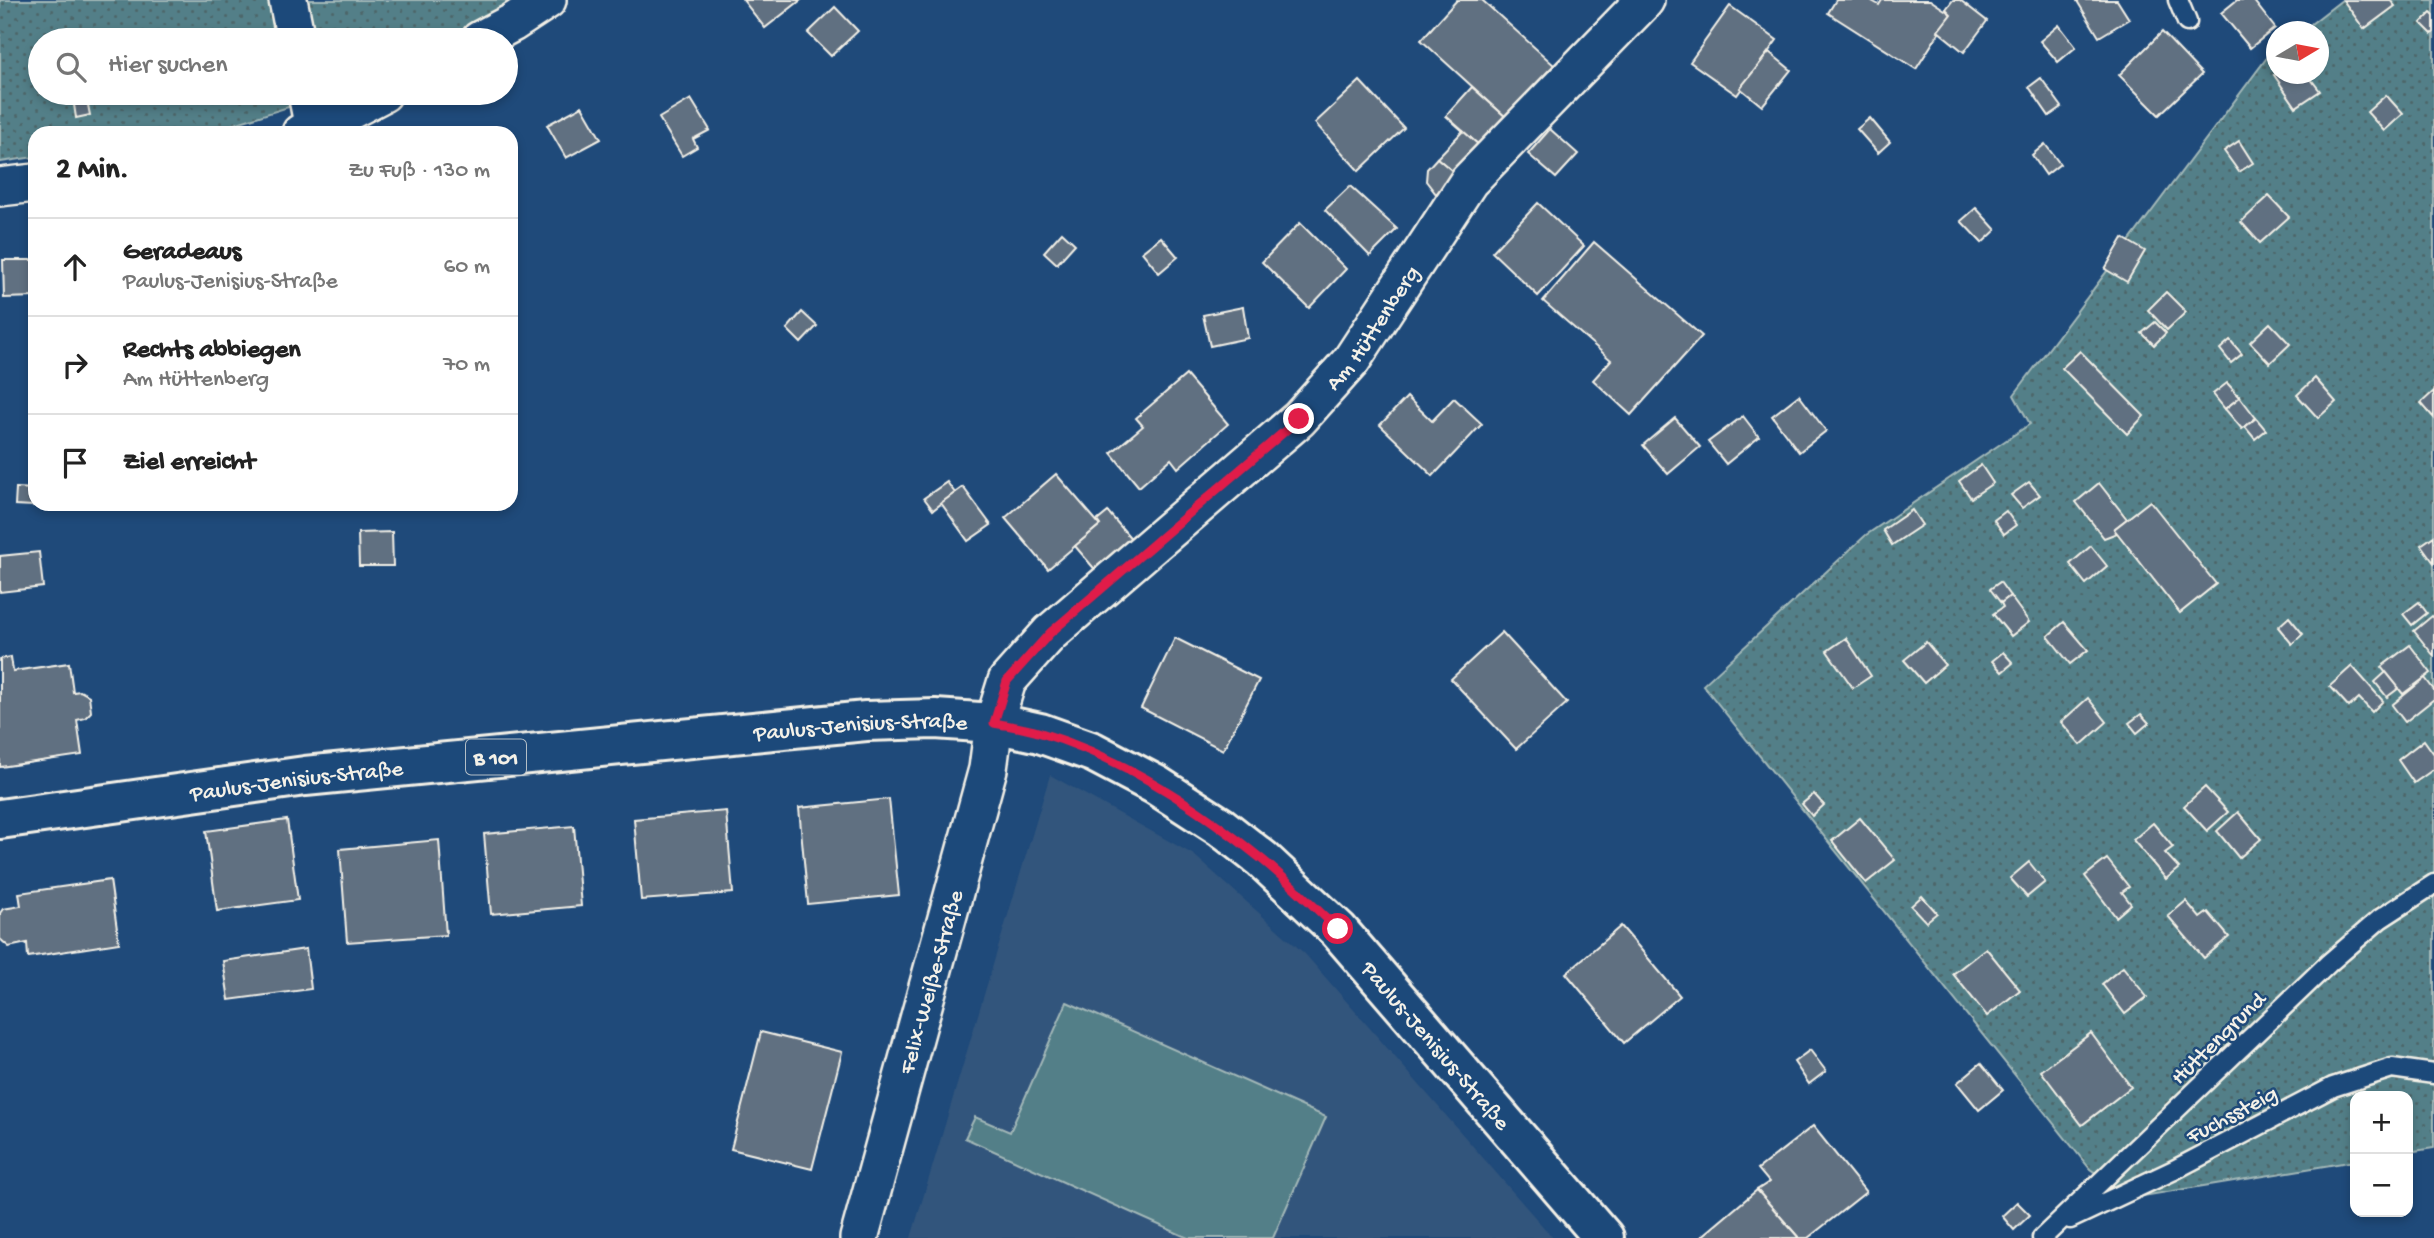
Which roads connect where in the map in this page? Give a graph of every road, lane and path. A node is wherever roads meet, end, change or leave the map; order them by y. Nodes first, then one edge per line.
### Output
1 (288, 0) edge
2 (547, 0) edge
3 (1645, 0) edge
4 (2178, 0) edge
5 (2187, 22) dead end
6 (294, 28) edge
7 (503, 28) edge
8 (307, 105) edge
9 (359, 105) edge
10 (308, 126) edge
11 (318, 126) edge
12 (28, 184) edge
13 (0, 187) edge
14 (994, 723) junction
15 (0, 819) edge
16 (2434, 884) edge
17 (2434, 1074) edge
18 (2049, 1232) edge
19 (859, 1238) edge
20 (1604, 1238) edge

1 - 6 street
2 - 7 street
3 - 14 street, Am Hüttenberg
4 - 5 lane
8 - 10 street
9 - 11 street
12 - 13 street
14 - 15 main road, Paulus-Jenisius-Straße / B 101
14 - 19 street, Felix-Weiße-Straße
14 - 20 main road, Paulus-Jenisius-Straße / B 101
16 - 18 lane, Hüttengrund
17 - 18 lane, Fuchssteig

